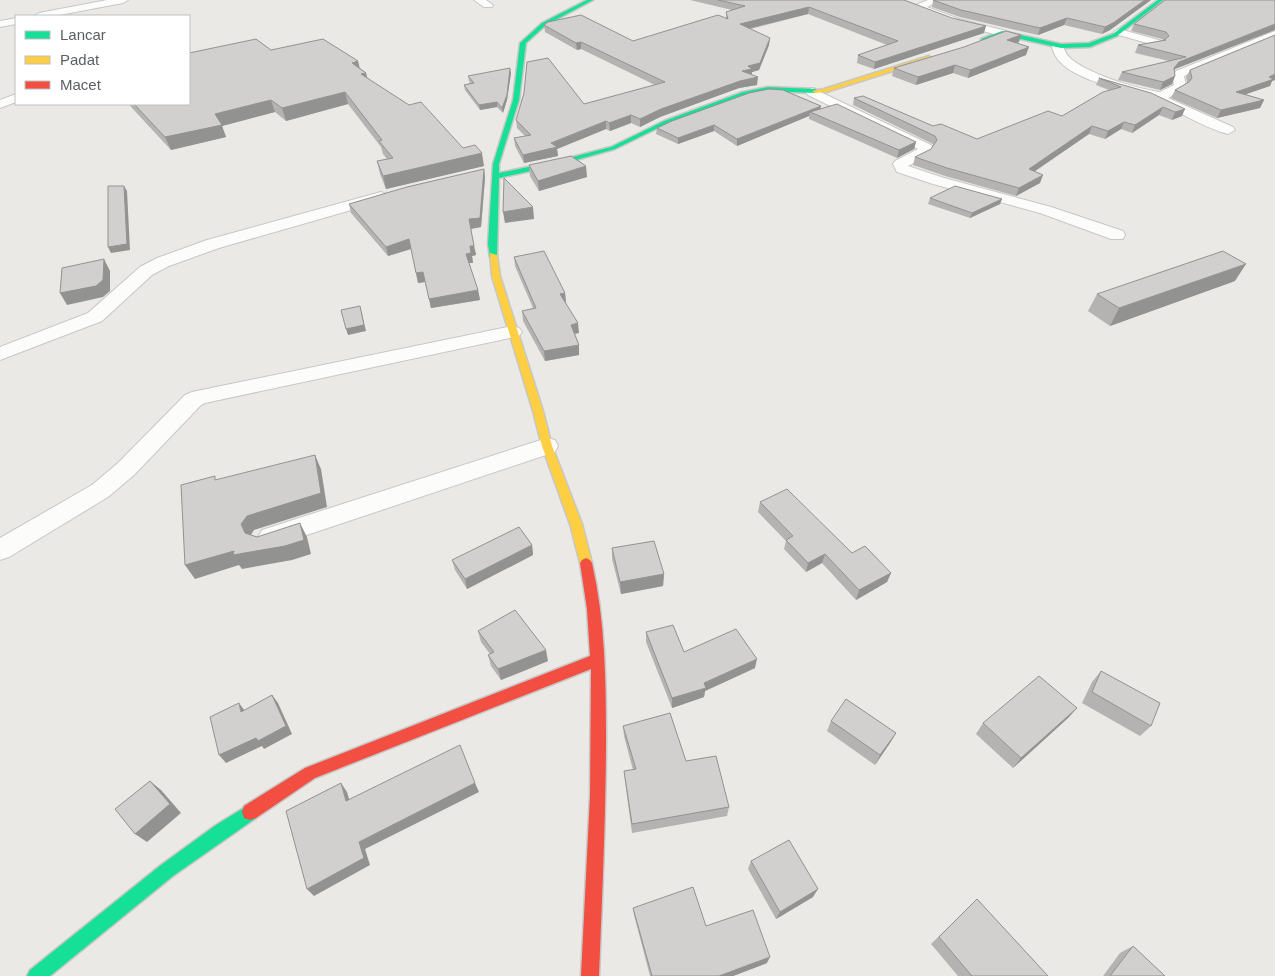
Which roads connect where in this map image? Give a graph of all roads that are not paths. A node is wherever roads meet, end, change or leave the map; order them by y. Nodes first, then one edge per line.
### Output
1 (120, 0) edge
2 (591, 0) edge
3 (936, 0) edge
4 (1157, 0) edge
5 (44, 15) edge
6 (15, 20) edge
7 (0, 24) edge
8 (1119, 32) junction
9 (1002, 33) junction
10 (1275, 34) edge
11 (975, 43) edge
12 (1158, 43) edge
13 (1058, 46) junction
14 (940, 55) edge
15 (812, 92) junction
16 (1154, 95) junction
17 (15, 98) edge
18 (0, 104) edge
19 (1228, 130) dead end
20 (496, 172) junction
21 (478, 173) edge
22 (398, 192) edge
23 (1117, 235) dead end
24 (512, 332) junction
25 (0, 354) edge
26 (547, 446) junction
27 (264, 539) edge
28 (0, 550) edge
29 (597, 660) junction
30 (36, 976) edge
31 (590, 976) edge

1 - 5 street
2 - 20 street
3 - 9 street
4 - 8 street
6 - 7 street
8 - 12 street
8 - 13 street
9 - 11 street
9 - 13 street
10 - 16 street
13 - 16 street
14 - 15 street
15 - 20 street
15 - 23 street
16 - 19 street
17 - 18 street
20 - 21 street
20 - 24 street
22 - 25 street
24 - 26 street
24 - 28 street
26 - 27 street
26 - 29 street
29 - 30 street
29 - 31 street

